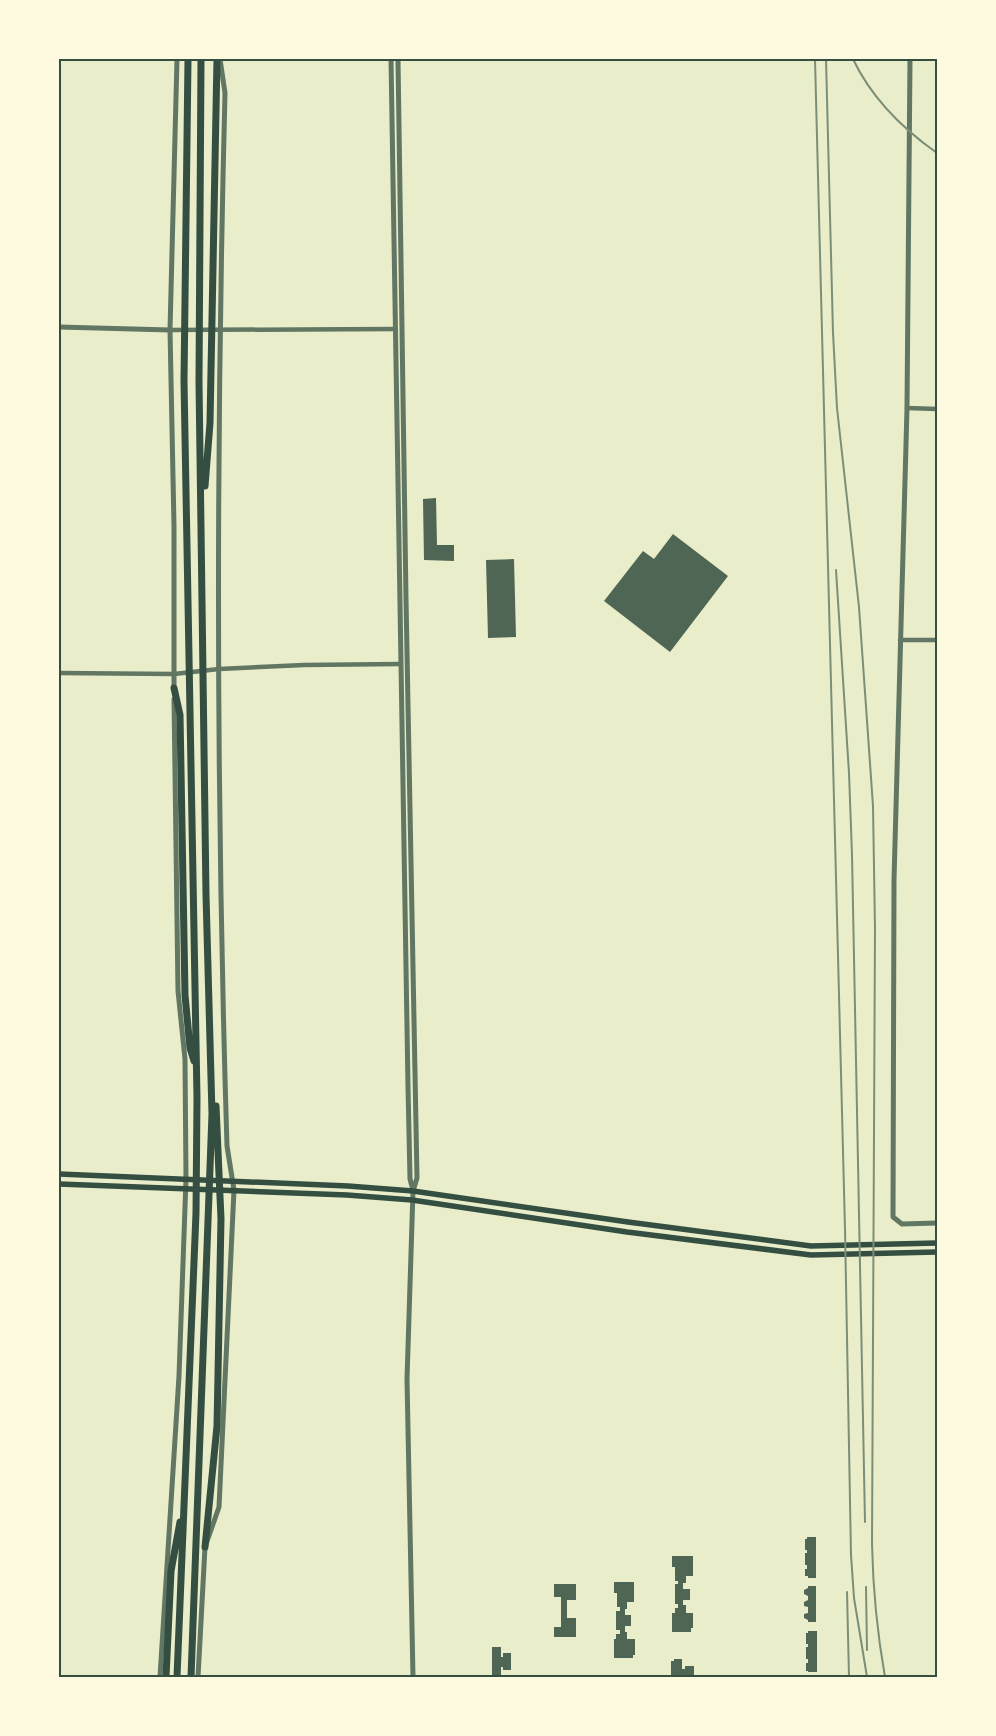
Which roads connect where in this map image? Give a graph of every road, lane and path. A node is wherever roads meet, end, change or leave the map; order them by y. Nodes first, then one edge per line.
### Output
1 (177, 59) edge
2 (188, 59) edge
3 (201, 59) edge
4 (219, 59) edge
5 (391, 59) edge
6 (398, 59) edge
7 (910, 59) edge
8 (59, 327) edge
9 (220, 329) junction
10 (395, 329) junction
11 (170, 330) junction
12 (906, 408) junction
13 (937, 409) edge
14 (202, 516) junction
15 (900, 640) junction
16 (937, 640) edge
17 (400, 664) junction
18 (218, 669) junction
19 (59, 673) edge
20 (174, 674) junction
21 (174, 688) junction
22 (210, 1060) junction
23 (197, 1070) junction
24 (59, 1174) edge
25 (186, 1179) junction
26 (232, 1181) junction
27 (59, 1184) edge
28 (185, 1189) junction
29 (234, 1190) junction
30 (413, 1191) junction
31 (413, 1200) junction
32 (937, 1223) edge
33 (937, 1243) edge
34 (937, 1252) edge
35 (185, 1494) junction
36 (205, 1547) junction
37 (160, 1677) edge
38 (166, 1677) edge
39 (177, 1677) edge
40 (191, 1677) edge
41 (198, 1677) edge
42 (413, 1677) edge

1 - 11 street
2 - 23 highway
3 - 14 highway
4 - 9 street
4 - 14 highway
5 - 10 street
6 - 30 street
7 - 12 street
8 - 11 street
9 - 10 street
9 - 11 street
9 - 18 street
10 - 17 street
11 - 20 street
12 - 13 street
12 - 15 street
14 - 22 highway
15 - 16 street
15 - 32 street
17 - 18 street
17 - 30 street
18 - 20 street
18 - 26 street
19 - 20 street
20 - 21 street
21 - 23 highway
21 - 25 street
22 - 36 highway
22 - 40 highway
23 - 35 highway
24 - 25 main road
25 - 26 main road
25 - 28 street
26 - 29 street
26 - 30 main road
27 - 28 main road
28 - 29 main road
28 - 37 street
29 - 31 main road
29 - 36 street
30 - 31 street
30 - 33 main road
31 - 34 main road
31 - 42 street
35 - 38 highway
35 - 39 highway
36 - 41 street

